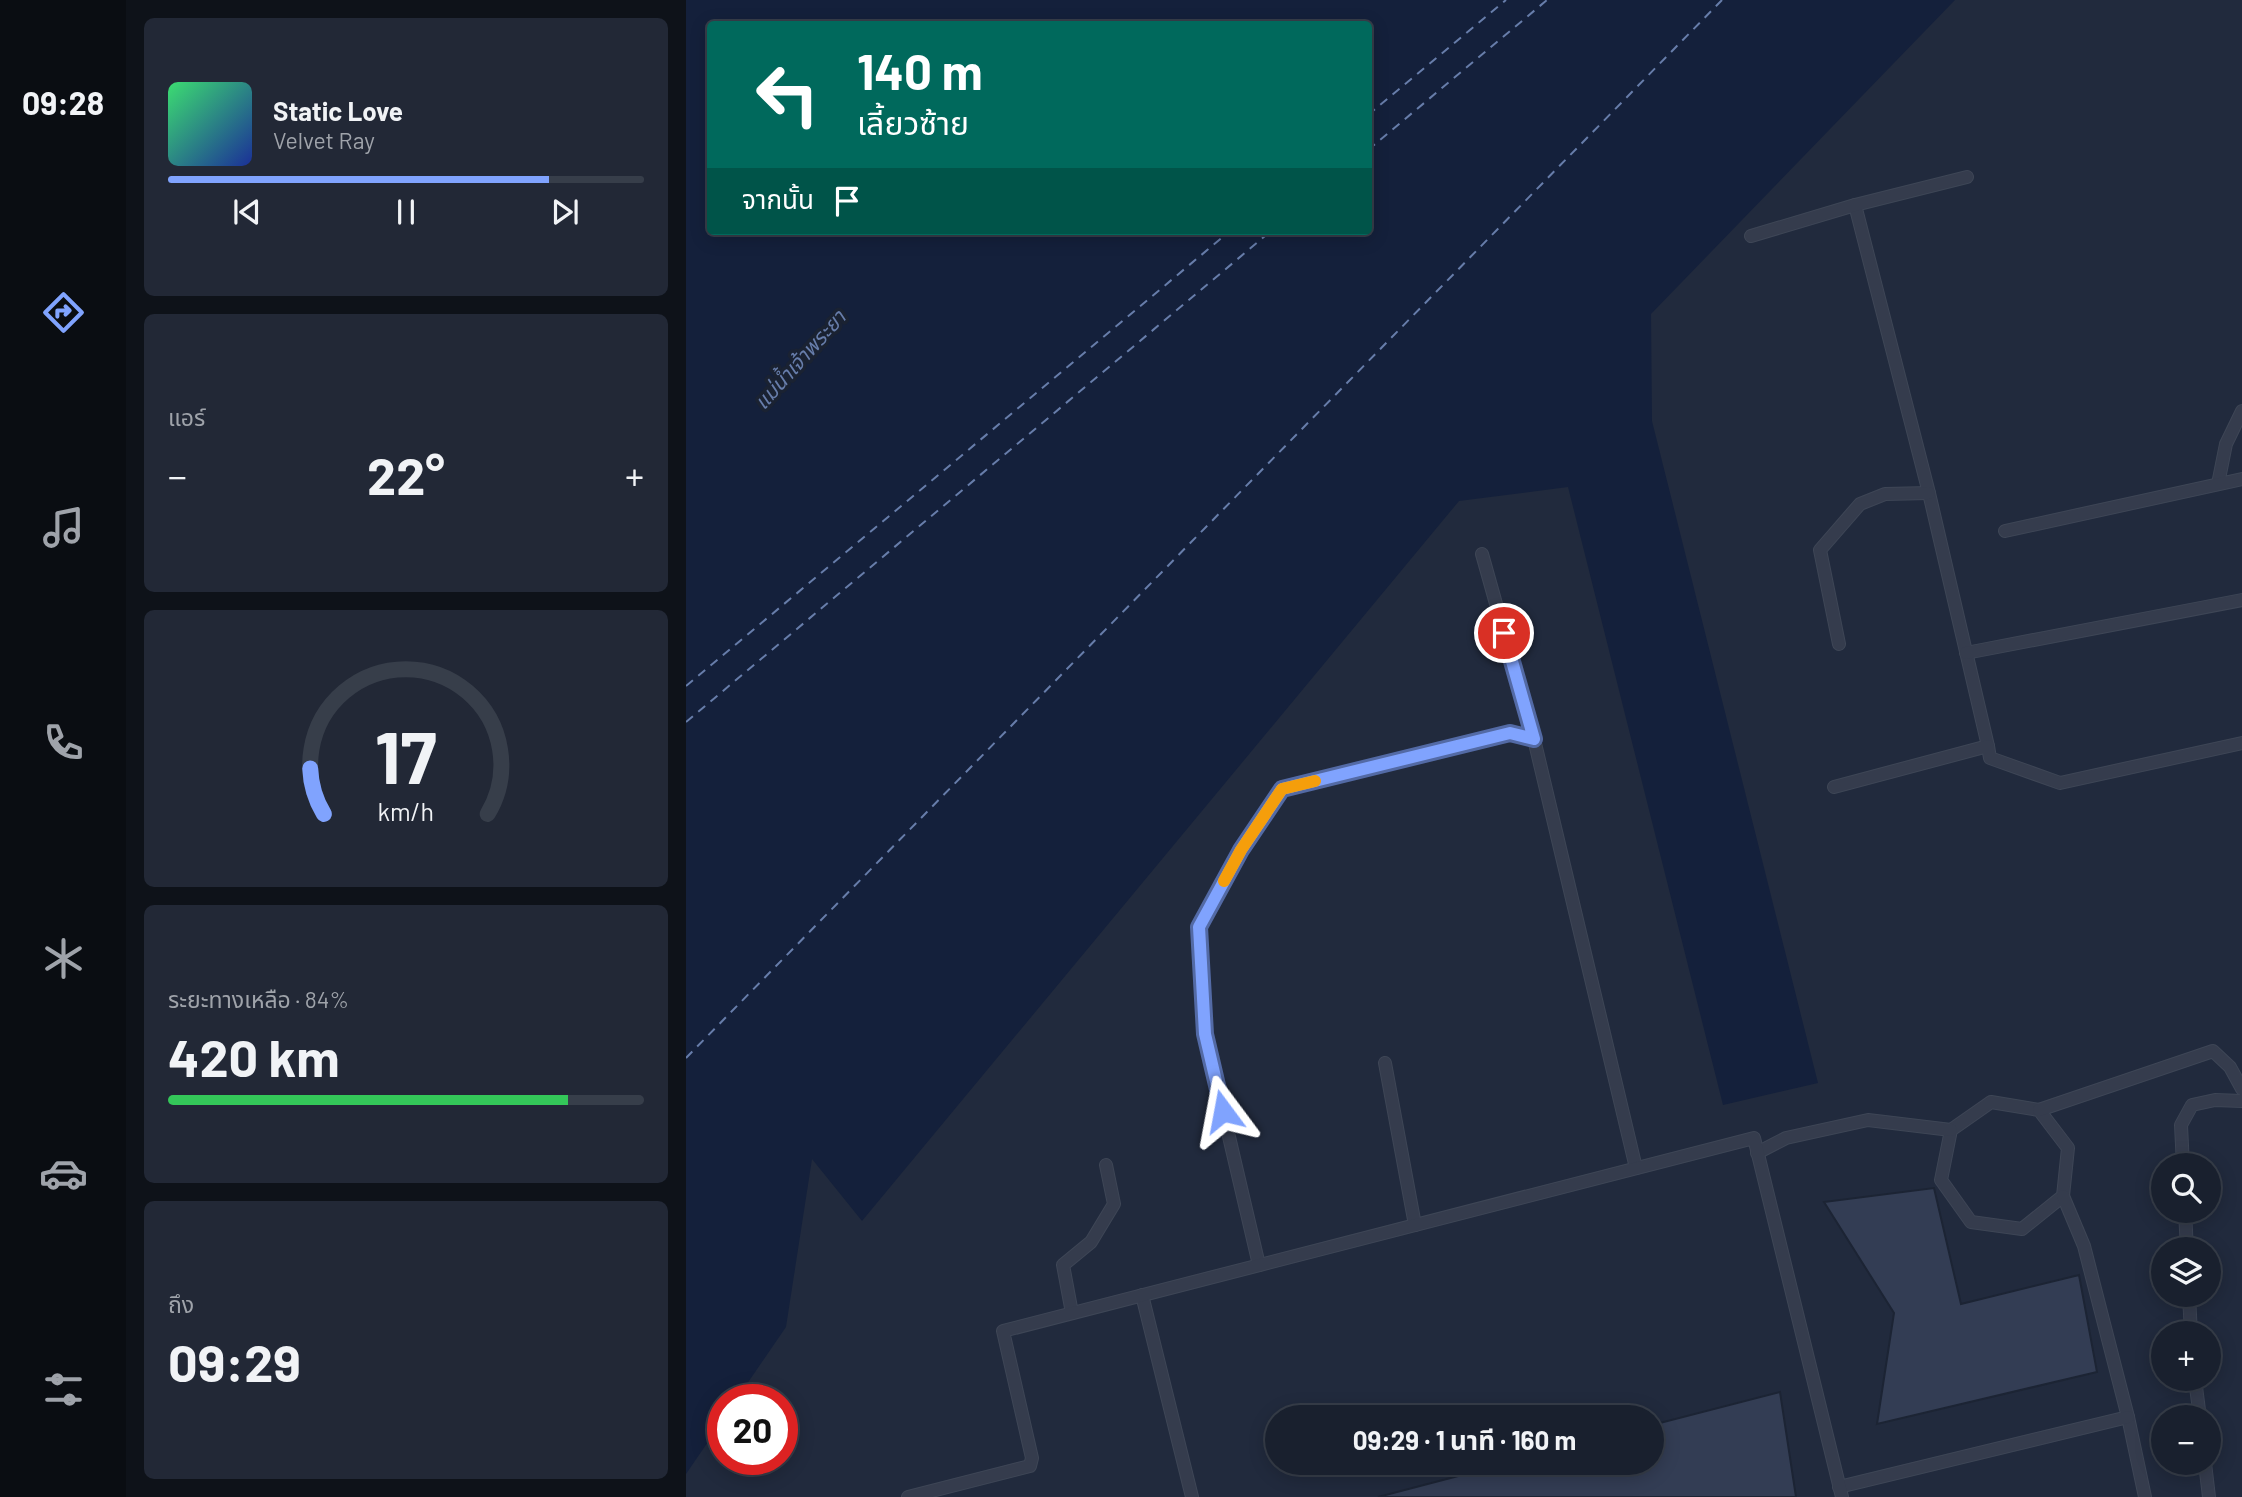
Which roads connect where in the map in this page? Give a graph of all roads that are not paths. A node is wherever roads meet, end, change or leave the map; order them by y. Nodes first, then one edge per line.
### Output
1 (1967, 177) dead end
2 (1855, 205) junction
3 (1751, 236) dead end
4 (2242, 411) edge
5 (2242, 479) edge
6 (2218, 484) junction
7 (1929, 493) junction
8 (2005, 531) dead end
9 (1482, 554) dead end
10 (2242, 600) edge
11 (1839, 644) dead end
12 (1966, 653) junction
13 (1534, 739) junction
14 (2242, 743) edge
15 (1987, 746) junction
16 (1834, 787) dead end
17 (1385, 1063) dead end
18 (2242, 1089) edge
19 (2242, 1101) edge
20 (2039, 1110) junction
21 (1951, 1130) junction
22 (1757, 1153) junction
23 (2182, 1153) edge
24 (1106, 1165) dead end
25 (1636, 1168) junction
26 (2063, 1196) junction
27 (1415, 1225) junction
28 (1259, 1265) junction
29 (1142, 1295) junction
30 (1072, 1313) junction
31 (2128, 1417) junction
32 (2206, 1475) edge
33 (1841, 1492) edge
34 (908, 1497) edge
35 (1192, 1497) edge
36 (2145, 1497) edge
37 (2209, 1497) edge

1 - 2 lane
2 - 3 lane
2 - 7 lane
4 - 6 lane
5 - 6 lane
6 - 8 lane
7 - 11 lane
7 - 12 lane
9 - 13 lane
10 - 12 lane
12 - 15 lane
13 - 25 lane
13 - 28 lane
14 - 15 lane
15 - 16 lane
17 - 27 lane
18 - 20 lane
19 - 23 lane
20 - 21 lane
20 - 26 lane
21 - 22 lane
21 - 26 lane
22 - 25 lane
22 - 33 lane
24 - 30 lane
25 - 27 lane
26 - 31 lane
27 - 28 lane
28 - 29 lane
29 - 30 lane
29 - 35 lane
30 - 34 lane
31 - 33 lane
31 - 36 lane
32 - 37 lane

